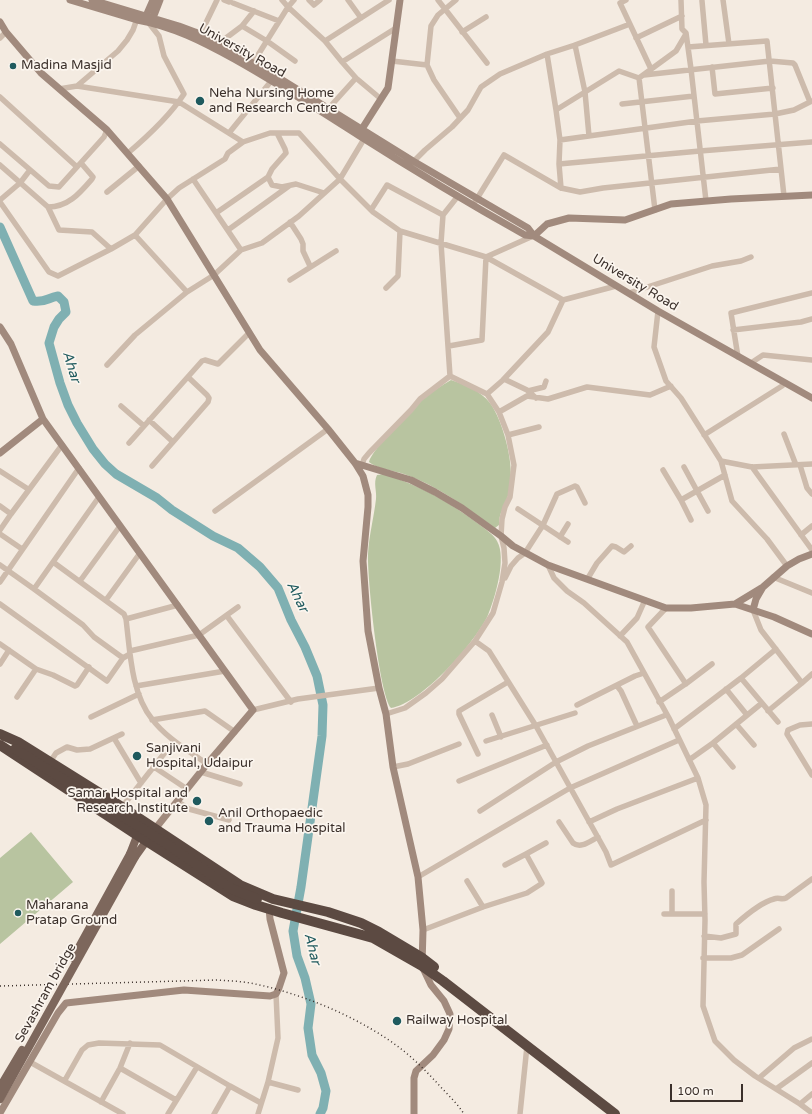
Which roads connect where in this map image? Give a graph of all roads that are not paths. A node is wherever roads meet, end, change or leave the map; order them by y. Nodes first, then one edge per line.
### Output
1 (70, 0) edge
2 (92, 0) edge
3 (153, 0) edge
4 (160, 0) edge
5 (217, 0) edge
6 (224, 0) edge
7 (282, 0) edge
8 (294, 0) edge
9 (309, 0) edge
10 (320, 0) edge
11 (348, 0) edge
12 (389, 0) edge
13 (400, 0) edge
14 (438, 0) edge
15 (456, 0) edge
16 (626, 0) edge
17 (681, 0) edge
18 (723, 0) edge
19 (231, 1) edge
20 (702, 1) dead end
21 (288, 8) junction
22 (444, 8) junction
23 (254, 10) junction
24 (682, 16) junction
25 (138, 17) junction
26 (486, 17) dead end
27 (149, 18) junction
28 (361, 18) junction
29 (280, 21) junction
30 (0, 22) edge
31 (630, 24) junction
32 (242, 26) junction
33 (396, 28) junction
34 (6, 32) junction
35 (462, 32) junction
36 (686, 33) junction
37 (200, 34) junction
38 (0, 38) edge
39 (636, 38) junction
40 (267, 41) junction
41 (326, 41) junction
42 (218, 44) junction
43 (729, 44) junction
44 (574, 45) junction
45 (706, 45) junction
46 (688, 47) junction
47 (547, 54) junction
48 (295, 61) dead end
49 (392, 61) junction
50 (770, 61) junction
51 (342, 62) junction
52 (253, 63) junction
53 (487, 63) dead end
54 (427, 65) junction
55 (712, 67) junction
56 (651, 69) junction
57 (691, 69) junction
58 (641, 77) junction
59 (356, 78) junction
60 (272, 80) junction
61 (77, 86) junction
62 (773, 88) junction
63 (59, 89) junction
64 (585, 92) junction
65 (694, 96) junction
66 (0, 97) edge
67 (381, 99) junction
68 (179, 102) junction
69 (642, 102) junction
70 (811, 102) edge
71 (622, 104) dead end
72 (328, 109) junction
73 (556, 110) junction
74 (775, 114) junction
75 (460, 118) junction
76 (697, 121) junction
77 (645, 129) junction
78 (107, 130) junction
79 (229, 133) junction
80 (277, 133) junction
81 (361, 134) junction
82 (590, 136) junction
83 (560, 140) junction
84 (243, 142) junction
85 (812, 142) edge
86 (0, 144) edge
87 (779, 146) junction
88 (700, 151) junction
89 (128, 153) junction
90 (648, 156) junction
91 (411, 164) junction
92 (559, 164) junction
93 (0, 165) edge
94 (79, 165) junction
95 (139, 166) junction
96 (781, 169) junction
97 (30, 170) junction
98 (268, 177) junction
99 (703, 177) junction
100 (193, 179) junction
101 (340, 179) junction
102 (20, 183) junction
103 (652, 183) junction
104 (289, 186) junction
105 (561, 188) junction
106 (107, 192) dead end
107 (324, 194) junction
108 (458, 196) junction
109 (784, 196) junction
110 (812, 196) edge
111 (167, 198) junction
112 (0, 201) edge
113 (706, 201) junction
114 (475, 202) junction
115 (48, 207) junction
116 (371, 210) junction
117 (655, 210) junction
118 (216, 213) junction
119 (443, 215) junction
120 (290, 222) junction
121 (228, 230) junction
122 (400, 231) junction
123 (135, 235) junction
124 (534, 236) junction
125 (440, 243) junction
126 (111, 249) junction
127 (242, 250) junction
128 (336, 251) dead end
129 (486, 257) junction
130 (751, 257) dead end
131 (310, 266) junction
132 (214, 275) junction
133 (290, 280) dead end
134 (616, 286) junction
135 (386, 288) dead end
136 (186, 292) junction
137 (629, 293) junction
138 (812, 293) edge
139 (563, 300) junction
140 (658, 311) junction
141 (812, 319) edge
142 (0, 327) edge
143 (733, 330) junction
144 (249, 333) junction
145 (449, 346) junction
146 (724, 349) junction
147 (738, 357) junction
148 (812, 360) edge
149 (751, 363) junction
150 (107, 365) dead end
151 (450, 376) junction
152 (188, 377) junction
153 (504, 379) junction
154 (546, 381) dead end
155 (671, 386) junction
156 (782, 386) junction
157 (528, 391) junction
158 (487, 394) junction
159 (536, 398) junction
160 (812, 398) edge
161 (812, 403) edge
162 (121, 406) dead end
163 (499, 412) junction
164 (43, 419) junction
165 (149, 420) junction
166 (144, 426) junction
167 (539, 427) dead end
168 (328, 429) junction
169 (704, 434) junction
170 (784, 434) dead end
171 (508, 435) junction
172 (173, 442) junction
173 (129, 443) dead end
174 (62, 445) junction
175 (0, 453) edge
176 (721, 461) junction
177 (358, 464) junction
178 (812, 464) edge
179 (798, 465) junction
180 (152, 466) dead end
181 (684, 467) dead end
182 (752, 467) junction
183 (79, 468) junction
184 (664, 470) dead end
185 (0, 471) edge
186 (725, 476) junction
187 (28, 489) junction
188 (697, 491) junction
189 (812, 494) edge
190 (99, 497) junction
191 (681, 500) junction
192 (585, 503) dead end
193 (0, 506) edge
194 (518, 509) dead end
195 (215, 511) dead end
196 (708, 511) dead end
197 (11, 514) junction
198 (691, 520) dead end
199 (568, 524) dead end
200 (543, 525) junction
201 (120, 526) junction
202 (812, 526) edge
203 (0, 530) edge
204 (0, 534) edge
205 (801, 534) junction
206 (501, 536) junction
207 (560, 537) junction
208 (568, 542) dead end
209 (631, 546) dead end
210 (22, 549) junction
211 (812, 550) edge
212 (140, 553) junction
213 (525, 554) junction
214 (812, 554) edge
215 (53, 562) junction
216 (0, 565) edge
217 (548, 565) junction
218 (787, 566) junction
219 (8, 571) junction
220 (773, 577) junction
221 (588, 578) junction
222 (80, 581) junction
223 (0, 582) edge
224 (502, 582) junction
225 (763, 587) junction
226 (34, 589) junction
227 (812, 594) edge
228 (106, 600) junction
229 (645, 600) junction
230 (0, 604) edge
231 (735, 604) junction
232 (178, 605) junction
233 (238, 607) dead end
234 (666, 608) junction
235 (753, 610) junction
236 (227, 616) junction
237 (126, 619) junction
238 (812, 634) edge
239 (199, 635) junction
240 (620, 636) junction
241 (475, 641) junction
242 (0, 644) edge
243 (776, 649) junction
244 (9, 650) junction
245 (130, 653) junction
246 (123, 658) junction
247 (0, 664) edge
248 (712, 664) dead end
249 (89, 667) junction
250 (36, 669) junction
251 (225, 671) junction
252 (644, 673) junction
253 (812, 674) edge
254 (741, 678) junction
255 (508, 682) junction
256 (802, 682) junction
257 (686, 684) junction
258 (136, 686) junction
259 (617, 686) junction
260 (379, 688) junction
261 (726, 689) junction
262 (139, 694) junction
263 (17, 697) dead end
264 (291, 702) junction
265 (659, 702) junction
266 (762, 704) junction
267 (577, 705) dead end
268 (253, 710) junction
269 (768, 711) junction
270 (575, 713) dead end
271 (386, 714) junction
272 (492, 715) dead end
273 (666, 715) junction
274 (747, 715) junction
275 (91, 717) dead end
276 (152, 720) junction
277 (778, 722) dead end
278 (736, 724) junction
279 (812, 724) edge
280 (536, 726) junction
281 (637, 726) junction
282 (674, 729) junction
283 (235, 732) junction
284 (122, 734) dead end
285 (502, 737) junction
286 (114, 738) junction
287 (0, 740) edge
288 (679, 740) junction
289 (174, 741) junction
290 (486, 741) dead end
291 (459, 744) dead end
292 (713, 744) junction
293 (547, 745) junction
294 (754, 745) dead end
295 (478, 754) dead end
296 (689, 760) junction
297 (50, 762) junction
298 (556, 762) junction
299 (207, 764) junction
300 (154, 767) junction
301 (393, 767) junction
302 (734, 767) dead end
303 (200, 772) junction
304 (812, 775) edge
305 (698, 778) junction
306 (459, 781) dead end
307 (141, 782) junction
308 (240, 784) dead end
309 (570, 788) junction
310 (187, 789) junction
311 (177, 801) junction
312 (122, 807) junction
313 (480, 811) dead end
314 (229, 820) dead end
315 (706, 820) junction
316 (143, 821) junction
317 (559, 822) dead end
318 (589, 822) junction
319 (121, 825) junction
320 (155, 829) junction
321 (137, 835) junction
322 (598, 837) junction
323 (147, 841) junction
324 (546, 843) dead end
325 (164, 852) junction
326 (526, 854) junction
327 (132, 856) junction
328 (505, 865) dead end
329 (418, 877) junction
330 (812, 879) edge
331 (467, 881) dead end
332 (672, 891) dead end
333 (257, 899) junction
334 (273, 899) junction
335 (483, 907) junction
336 (269, 908) junction
337 (664, 914) dead end
338 (672, 914) junction
339 (705, 914) junction
340 (779, 929) dead end
341 (423, 930) junction
342 (704, 936) junction
343 (703, 958) junction
344 (422, 962) junction
345 (276, 994) junction
346 (812, 1039) edge
347 (130, 1044) junction
348 (527, 1046) junction
349 (30, 1062) junction
350 (812, 1063) edge
351 (197, 1067) junction
352 (120, 1068) junction
353 (759, 1078) junction
354 (65, 1080) junction
355 (268, 1082) junction
356 (230, 1086) junction
357 (0, 1087) edge
358 (776, 1089) junction
359 (298, 1090) dead end
360 (812, 1094) edge
361 (0, 1099) edge
362 (176, 1100) junction
363 (102, 1102) junction
364 (261, 1103) junction
365 (800, 1104) junction
366 (2, 1112) edge
367 (812, 1113) edge
368 (123, 1114) edge
369 (168, 1114) edge
370 (214, 1114) edge
371 (258, 1114) edge
372 (414, 1114) edge
373 (520, 1114) edge
374 (616, 1114) edge

1 - 25 street, University Road
2 - 25 street, University Road
3 - 27 street
4 - 27 street
5 - 37 street
6 - 19 street
7 - 21 street
8 - 21 street
9 - 10 street
11 - 28 street
12 - 28 street
13 - 33 street
14 - 22 street
15 - 22 street
16 - 31 street
17 - 24 street
18 - 43 street
19 - 23 street
20 - 45 street
21 - 29 street
21 - 41 street
22 - 35 street
22 - 54 street
23 - 29 street
23 - 32 street
24 - 36 street
24 - 39 street
25 - 27 street, University Road
25 - 61 street
26 - 35 street
27 - 37 street, University Road
27 - 60 street, University Road
27 - 68 street
28 - 41 street
29 - 40 street
30 - 34 street
31 - 39 street
31 - 44 street
32 - 40 street
32 - 42 street
33 - 49 street
33 - 51 street
34 - 38 street
34 - 63 street
35 - 53 street
36 - 46 street
36 - 56 street
37 - 42 street, University Road
39 - 56 street
40 - 48 street
40 - 52 street
41 - 51 street
42 - 52 street, University Road
43 - 45 street
43 - 50 street
44 - 47 street
44 - 64 street
45 - 46 street
46 - 57 street
47 - 73 street
47 - 75 street
49 - 54 street
49 - 67 street
50 - 55 street
50 - 62 street
50 - 70 street
51 - 59 street
52 - 72 street, University Road
54 - 75 street
55 - 57 street
55 - 62 street
56 - 58 street
57 - 58 street
57 - 65 street
58 - 64 street
58 - 69 street
59 - 67 street
59 - 72 street
60 - 79 street
60 - 81 street, University Road
61 - 63 street
61 - 68 street
62 - 74 street
63 - 78 street
64 - 73 street
64 - 82 street
65 - 69 street
65 - 76 street
66 - 94 street
67 - 81 street
68 - 79 street
68 - 89 street
69 - 71 street
69 - 77 street
70 - 74 street
72 - 81 street, University Road
73 - 83 street
74 - 76 street
74 - 87 street
75 - 91 street
76 - 77 street
76 - 88 street
77 - 82 street
77 - 90 street
78 - 89 street
78 - 94 street
79 - 84 street
80 - 84 street
80 - 98 street
80 - 101 street
81 - 91 street, University Road
81 - 101 street
82 - 83 street
83 - 92 street
84 - 100 street
85 - 87 street
86 - 97 street
87 - 88 street
87 - 96 street
88 - 90 street
88 - 99 street
89 - 95 street
90 - 92 street
90 - 103 street
91 - 108 street, University Road
91 - 114 street, University Road
92 - 105 street
93 - 102 street
94 - 97 street
94 - 115 street
95 - 106 street
95 - 111 street
96 - 99 street
96 - 109 street
97 - 102 street
98 - 104 street
98 - 118 street
99 - 103 street
99 - 113 street
100 - 111 street
100 - 118 street
101 - 107 street
101 - 116 street
102 - 112 street
102 - 115 street
103 - 105 street
103 - 117 street
104 - 107 street
104 - 121 street
105 - 114 street
107 - 120 street
108 - 114 street, University Road
108 - 119 street
109 - 110 street
109 - 113 street
111 - 123 street
111 - 132 street
112 - 126 street
113 - 117 street
114 - 124 street, University Road
115 - 126 street
116 - 119 street
116 - 122 street
117 - 124 street
118 - 121 street
119 - 125 street
120 - 127 street
120 - 131 street
121 - 127 street
122 - 125 street
122 - 135 street
123 - 126 street
123 - 136 street
124 - 129 street
124 - 134 street, University Road
125 - 129 street
125 - 145 street
127 - 132 street
128 - 131 street
129 - 139 street
129 - 145 street
130 - 137 street
131 - 133 street
132 - 136 street
132 - 144 street
134 - 137 street, University Road
134 - 139 street
136 - 150 street
137 - 140 street, University Road
138 - 143 street
139 - 153 street
140 - 146 street, University Road
140 - 155 street
141 - 143 street
142 - 164 street
143 - 147 street
144 - 152 street
144 - 168 street
145 - 151 street
146 - 147 street, University Road
146 - 156 street, University Road
147 - 149 street, University Road
148 - 149 street
149 - 160 street, University Road
151 - 158 street
151 - 177 street
152 - 165 street
152 - 172 street
153 - 157 street
153 - 158 street
154 - 157 street
155 - 159 street
155 - 169 street
156 - 161 street, University Road
156 - 169 street
157 - 159 street
158 - 163 street
159 - 163 street
162 - 166 street
163 - 171 street
164 - 174 street
164 - 175 street
165 - 166 street
165 - 172 street
166 - 173 street
167 - 171 street
168 - 177 street
168 - 195 street
169 - 176 street
170 - 179 street
171 - 206 street
172 - 180 street
174 - 183 street
174 - 187 street
176 - 182 street
176 - 186 street
177 - 206 street
177 - 260 street
178 - 179 street
179 - 182 street
179 - 189 street
181 - 188 street
182 - 205 street
183 - 190 street
183 - 210 street
184 - 191 street
185 - 187 street
186 - 188 street
186 - 218 street
187 - 197 street
188 - 191 street
188 - 196 street
190 - 201 street
190 - 215 street
191 - 198 street
192 - 200 street
193 - 197 street
194 - 200 street
197 - 203 street
199 - 207 street
200 - 207 street
200 - 213 street
201 - 212 street
201 - 222 street
202 - 205 street
204 - 210 street
205 - 211 street
206 - 213 street
206 - 224 street
207 - 208 street
209 - 221 street
210 - 219 street
212 - 228 street
212 - 232 street
213 - 217 street
213 - 224 street
214 - 218 street
215 - 222 street
215 - 226 street
216 - 219 street
217 - 221 street
217 - 240 street
218 - 220 street
219 - 223 street
219 - 226 street
220 - 225 street
220 - 227 street
221 - 229 street
222 - 228 street
224 - 241 street
225 - 231 street
225 - 235 street
226 - 246 street
228 - 237 street
229 - 234 street
229 - 240 street
230 - 249 street
231 - 234 street
231 - 235 street
232 - 237 street
232 - 239 street
233 - 236 street
234 - 257 street
235 - 238 street
235 - 243 street
236 - 239 street
236 - 264 street
237 - 245 street
239 - 245 street
239 - 251 street
240 - 252 street
241 - 255 street
241 - 271 street
242 - 244 street
243 - 254 street
243 - 256 street
244 - 247 street
244 - 250 street
245 - 246 street
245 - 258 street
246 - 249 street
248 - 257 street
249 - 250 street
250 - 263 street
251 - 258 street
251 - 268 street
252 - 259 street
252 - 265 street
253 - 256 street
254 - 261 street
254 - 266 street
255 - 280 street
255 - 295 street
256 - 269 street
257 - 265 street
258 - 262 street
259 - 267 street
259 - 281 street
260 - 264 street
260 - 271 street
261 - 274 street
261 - 282 street
262 - 275 street
262 - 276 street
264 - 268 street
265 - 273 street
266 - 269 street
266 - 274 street
268 - 283 street
269 - 277 street
270 - 280 street
271 - 301 street
272 - 285 street
273 - 281 street
273 - 282 street
274 - 278 street
276 - 283 street
276 - 289 street
278 - 292 street
278 - 294 street
279 - 304 street
280 - 285 street
280 - 293 street
281 - 298 street
282 - 288 street
283 - 299 street
284 - 286 street
285 - 290 street
286 - 297 street
286 - 307 street
287 - 297 highway
287 - 319 highway
287 - 333 highway, bridge
288 - 296 street
288 - 309 street
289 - 299 street
289 - 300 street
291 - 301 street
292 - 296 street
292 - 302 street
293 - 298 street
293 - 306 street
296 - 305 street
297 - 312 highway
298 - 309 street
298 - 313 street
299 - 303 street
300 - 307 street
300 - 310 street
301 - 329 street
303 - 308 street
303 - 310 street
305 - 315 street
305 - 318 street
307 - 312 street
309 - 318 street
309 - 329 street
310 - 311 street
311 - 314 street
311 - 320 street
312 - 316 highway
315 - 322 street
315 - 339 street
316 - 320 highway
316 - 321 main road
317 - 322 street
318 - 322 street
319 - 321 highway
319 - 327 main road
320 - 323 main road
320 - 334 highway
321 - 323 highway
321 - 327 main road
323 - 325 highway
323 - 327 main road
324 - 326 street
325 - 327 main road
325 - 336 highway
326 - 328 street
326 - 335 street
327 - 357 main road, Sevashram bridge, bridge
327 - 361 main road, Sevashram bridge, bridge
329 - 341 street
330 - 342 street
331 - 335 street
332 - 338 street
333 - 334 highway
333 - 336 highway
334 - 344 highway
335 - 341 street
336 - 344 highway
336 - 345 street
337 - 338 street
338 - 339 street
339 - 342 street
340 - 343 street
341 - 344 street
342 - 343 street
343 - 353 street
344 - 348 highway
344 - 372 street
345 - 349 street
345 - 355 street
346 - 353 street
347 - 351 street
347 - 352 street
347 - 354 street
348 - 373 street
348 - 374 highway
349 - 354 street
349 - 366 street
350 - 358 street
351 - 356 street
351 - 362 street
352 - 362 street
352 - 363 street
353 - 358 street
354 - 363 street
355 - 359 street
355 - 364 street
356 - 364 street
356 - 370 street
358 - 365 street
360 - 365 street
362 - 369 street
363 - 368 street
364 - 371 street
365 - 367 street

